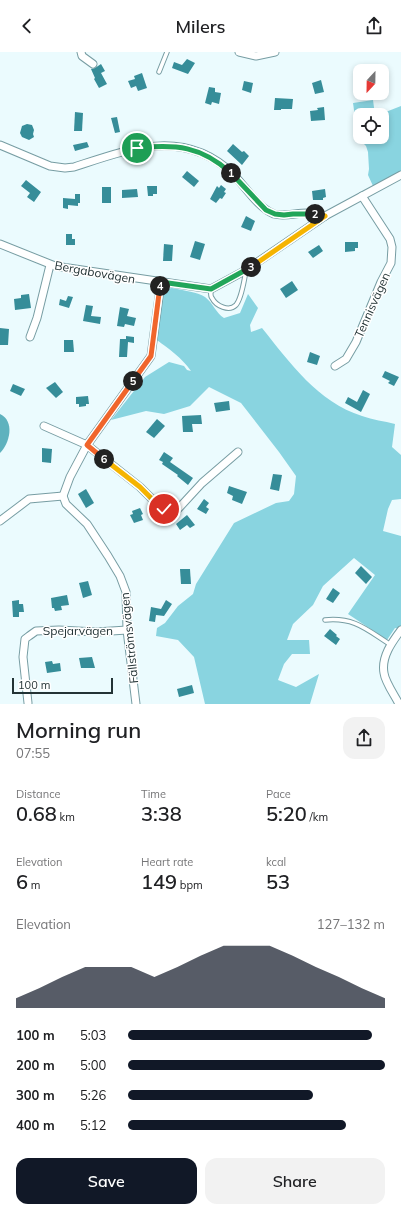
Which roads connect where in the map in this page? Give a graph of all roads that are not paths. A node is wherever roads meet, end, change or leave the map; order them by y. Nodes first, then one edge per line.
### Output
1 (81, 52) edge
2 (167, 52) edge
3 (238, 52) edge
4 (275, 52) edge
5 (93, 64) dead end
6 (159, 72) dead end
7 (0, 145) edge
8 (401, 175) edge
9 (362, 196) junction
10 (325, 216) junction
11 (0, 244) edge
12 (50, 265) junction
13 (246, 270) junction
14 (161, 282) junction
15 (211, 289) junction
16 (30, 337) dead end
17 (335, 366) dead end
18 (44, 426) dead end
19 (87, 445) junction
20 (238, 452) dead end
21 (63, 496) junction
22 (0, 521) edge
23 (325, 620) dead end
24 (127, 630) junction
25 (401, 630) edge
26 (391, 645) junction
27 (28, 703) dead end
28 (136, 704) edge
29 (399, 704) edge

1 - 5 street
2 - 6 lane
3 - 4 street
7 - 10 street
8 - 9 street
9 - 10 street
9 - 17 street, Tennisvägen
10 - 13 street
11 - 12 street, Bergabovägen
12 - 14 street, Bergabovägen
12 - 16 street
13 - 15 street
13 - 15 lane
14 - 15 street, Bergabovägen
14 - 19 street
18 - 19 street
19 - 20 street
19 - 21 street
21 - 22 street
21 - 24 street, Fällströmsvägen
23 - 26 lane
24 - 27 street, Spejarvägen
24 - 28 street, Fällströmsvägen
25 - 26 street
26 - 29 street

